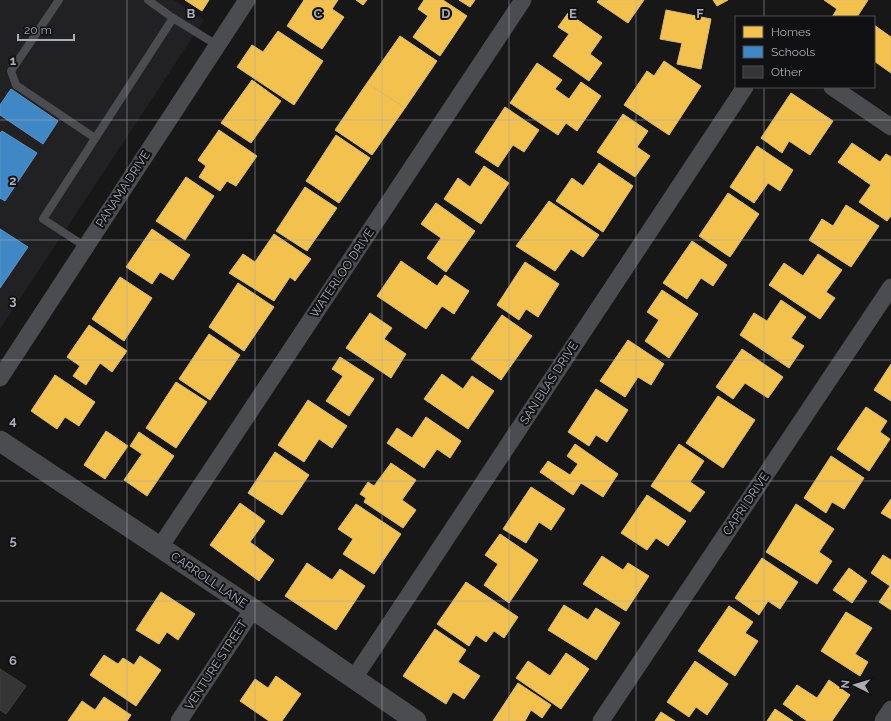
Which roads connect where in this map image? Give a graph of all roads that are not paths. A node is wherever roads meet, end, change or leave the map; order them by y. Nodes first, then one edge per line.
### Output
1 (59, 0) edge
2 (148, 0) edge
3 (247, 0) edge
4 (524, 0) edge
5 (173, 18) junction
6 (217, 45) junction
7 (744, 88) edge
8 (833, 88) edge
9 (891, 127) edge
10 (95, 138) junction
11 (86, 247) junction
12 (891, 287) edge
13 (0, 378) edge
14 (0, 441) edge
15 (160, 547) junction
16 (253, 609) junction
17 (354, 678) junction
18 (891, 708) edge
19 (179, 721) edge
20 (416, 721) edge
21 (601, 721) edge
22 (883, 721) edge

1 - 10 lane
2 - 5 lane
3 - 6 street, PANAMA DRIVE
4 - 15 street, WATERLOO DRIVE
5 - 6 lane
5 - 10 lane
6 - 11 street, PANAMA DRIVE
7 - 17 street, SAN BLAS DRIVE
8 - 9 street
10 - 11 lane
11 - 13 street, PANAMA DRIVE
12 - 21 street, CAPRI DRIVE
14 - 15 street, CARROLL LANE
15 - 16 street, CARROLL LANE
16 - 17 street, CARROLL LANE
16 - 19 street, VENTURE STREET
17 - 20 street, CARROLL LANE
18 - 22 street

